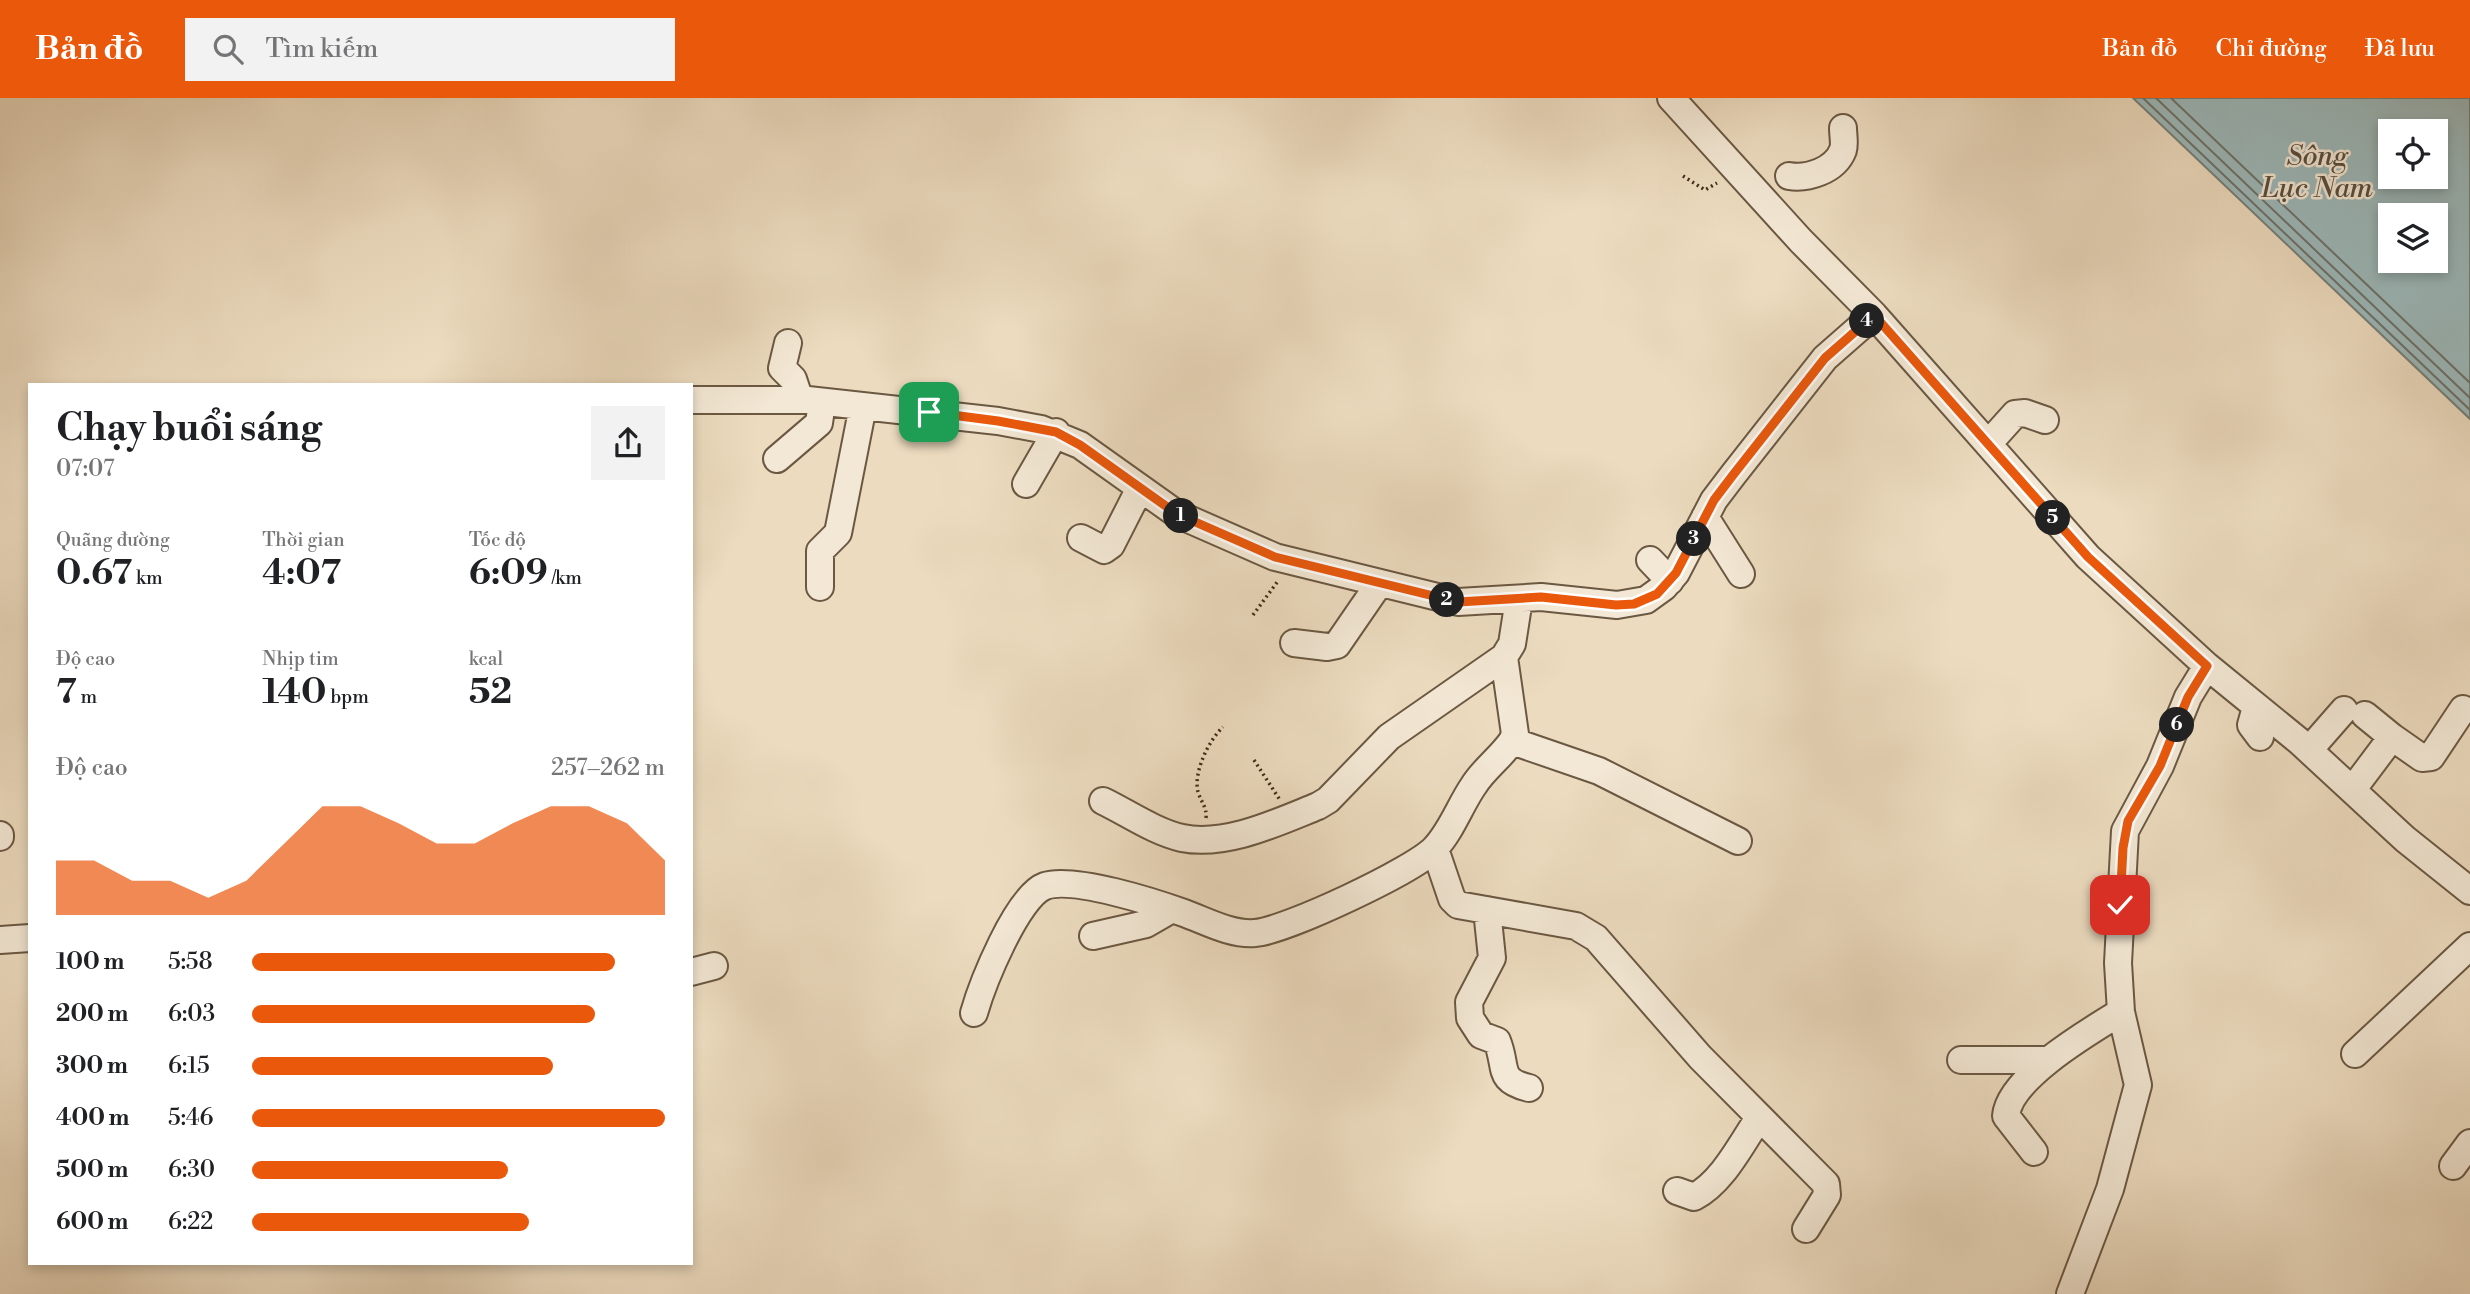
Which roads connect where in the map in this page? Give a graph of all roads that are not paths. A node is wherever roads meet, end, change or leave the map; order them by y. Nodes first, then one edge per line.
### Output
1 (1671, 98) edge
2 (1843, 128) dead end
3 (1762, 198) junction
4 (1874, 315) junction
5 (788, 343) dead end
6 (693, 400) edge
7 (811, 401) junction
8 (863, 406) junction
9 (2045, 420) dead end
10 (1056, 432) junction
11 (1987, 443) junction
12 (777, 459) dead end
13 (1026, 484) dead end
14 (1140, 488) junction
15 (1705, 517) junction
16 (1081, 538) dead end
17 (1650, 560) dead end
18 (1741, 574) dead end
19 (1670, 581) junction
20 (1380, 584) junction
21 (820, 587) dead end
22 (1519, 599) junction
23 (1294, 643) dead end
24 (1504, 657) junction
25 (2207, 666) junction
26 (2256, 707) junction
27 (2463, 709) dead end
28 (2260, 737) dead end
29 (2392, 737) junction
30 (1512, 741) junction
31 (2309, 751) junction
32 (2353, 789) junction
33 (1103, 801) dead end
34 (1738, 841) dead end
35 (1435, 849) junction
36 (2470, 891) edge
37 (1172, 909) junction
38 (1487, 910) junction
39 (1093, 936) dead end
40 (28, 938) edge
41 (0, 940) edge
42 (2470, 946) edge
43 (2122, 1012) junction
44 (974, 1013) dead end
45 (2355, 1054) dead end
46 (1961, 1060) dead end
47 (2049, 1060) junction
48 (1529, 1088) dead end
49 (1759, 1118) junction
50 (2470, 1143) edge
51 (2034, 1152) dead end
52 (2453, 1166) dead end
53 (1677, 1191) dead end
54 (1806, 1229) dead end
55 (2070, 1294) edge

1 - 3 street
2 - 3 street
3 - 4 street
4 - 11 street
4 - 15 street
5 - 7 street
6 - 7 street
7 - 8 street
7 - 12 street
8 - 10 street
8 - 21 street
9 - 11 street
10 - 13 street
10 - 14 street
11 - 25 street
14 - 16 street
14 - 20 street
15 - 18 street
15 - 19 street
17 - 19 street
19 - 22 street
20 - 22 street
20 - 23 street
22 - 24 street
24 - 30 street
24 - 33 street
25 - 26 street
25 - 43 street
26 - 28 street
26 - 31 street
27 - 29 street
29 - 31 street
29 - 32 street
30 - 34 street
30 - 35 street
31 - 32 street
32 - 36 street
35 - 37 street
35 - 38 street
37 - 39 street
37 - 44 street
38 - 48 street
38 - 49 street
40 - 41 street
42 - 45 street
43 - 47 street
43 - 55 street
46 - 47 street
47 - 51 street
49 - 53 street
49 - 54 street
50 - 52 street

